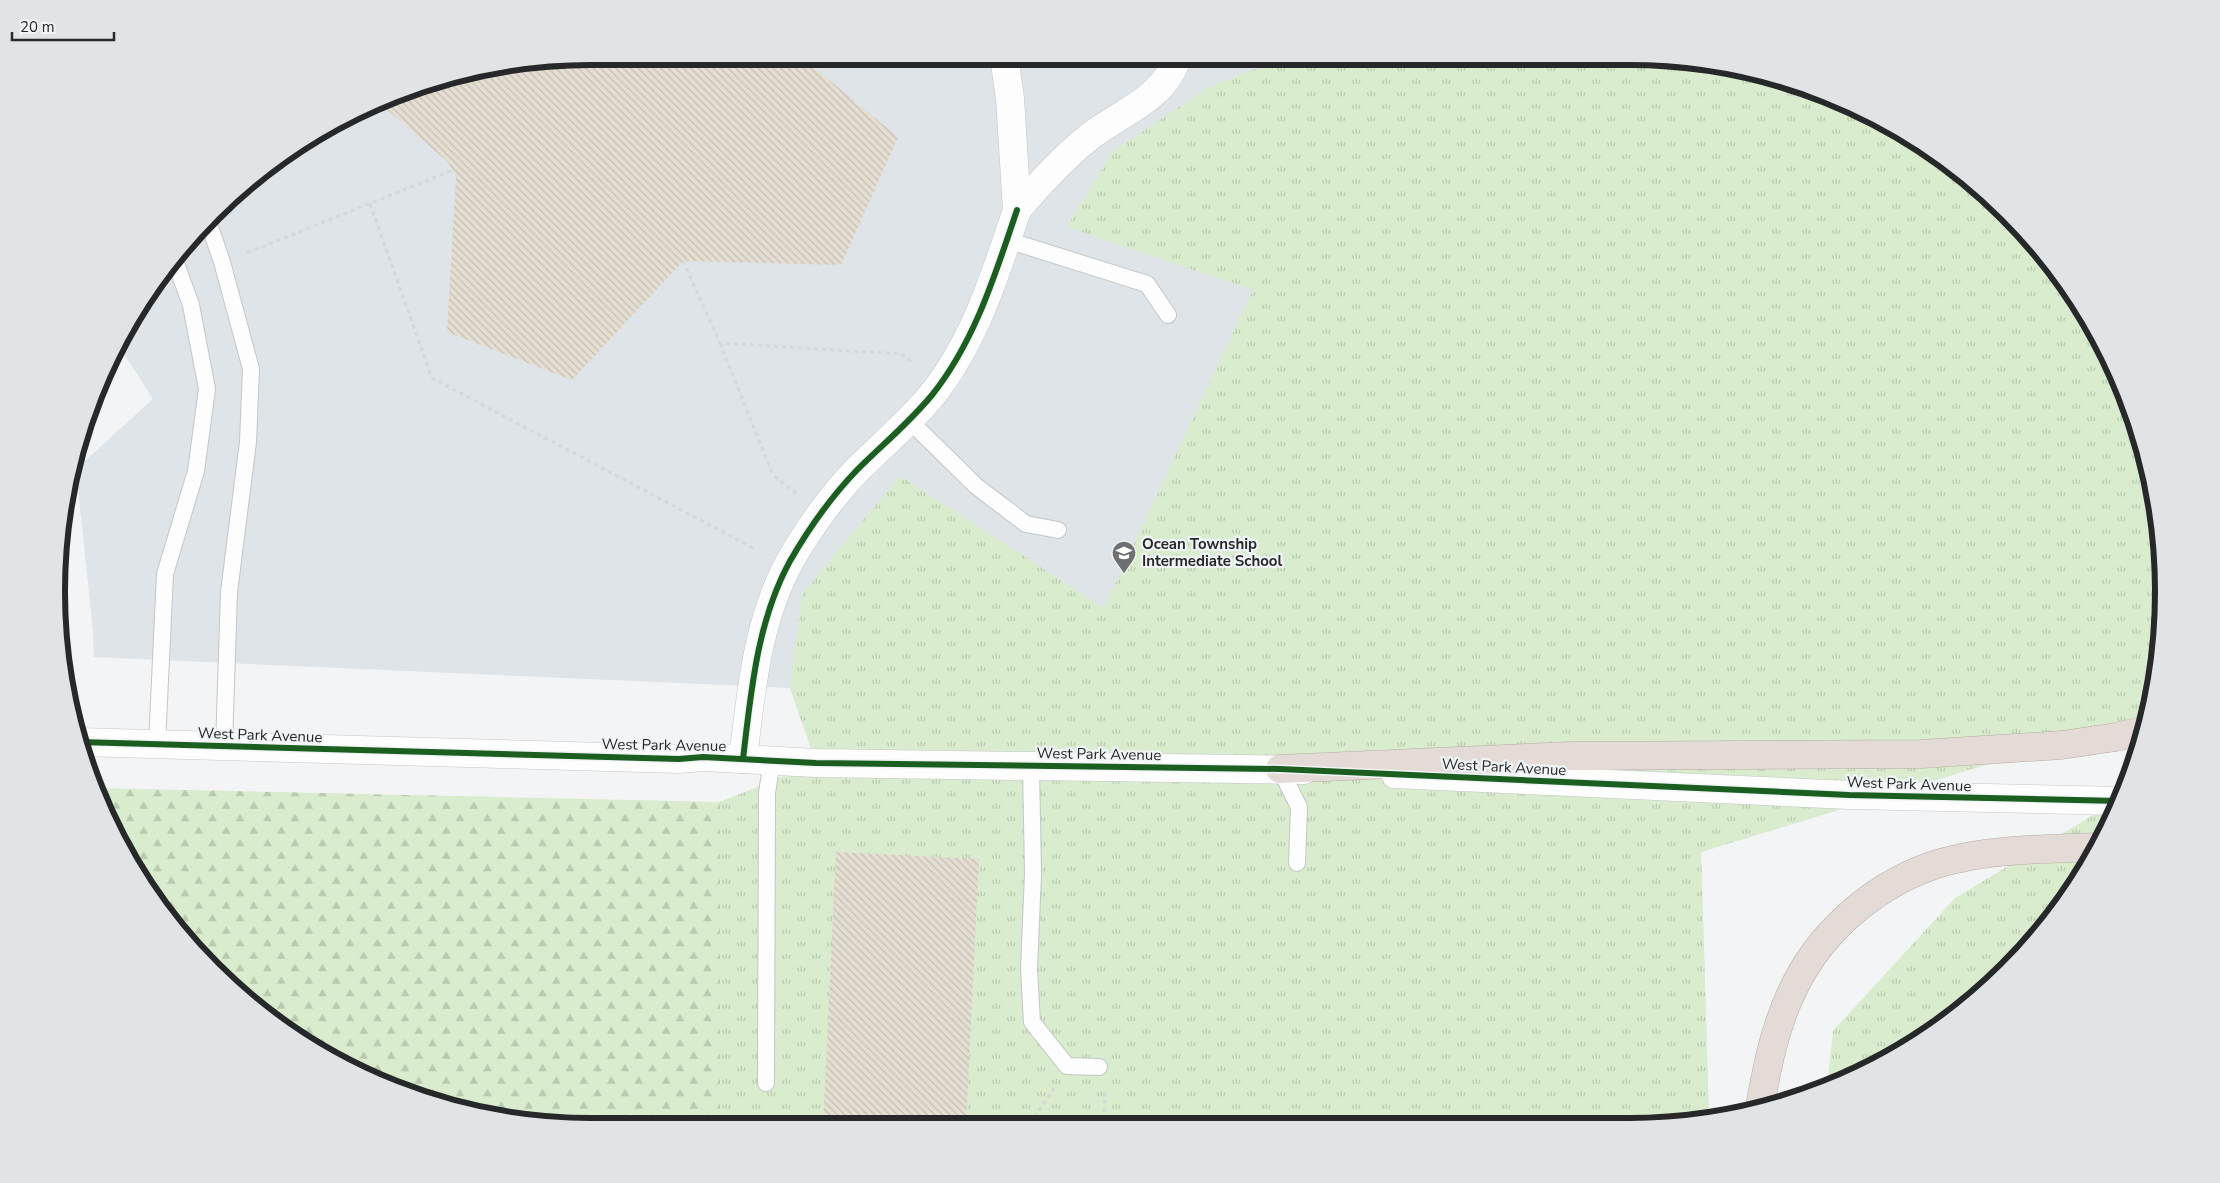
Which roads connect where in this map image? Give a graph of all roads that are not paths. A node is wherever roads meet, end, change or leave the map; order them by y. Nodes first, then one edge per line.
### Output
1 (1005, 65) edge
2 (1173, 65) edge
3 (1016, 210) junction
4 (210, 228) edge
5 (1006, 240) junction
6 (177, 267) edge
7 (1168, 315) dead end
8 (910, 421) junction
9 (1058, 530) dead end
10 (2136, 732) edge
11 (87, 742) edge
12 (157, 744) junction
13 (224, 746) junction
14 (743, 758) junction
15 (772, 760) junction
16 (1031, 766) junction
17 (1280, 769) junction
18 (2111, 801) edge
19 (2088, 847) edge
20 (1297, 862) dead end
21 (1099, 1067) dead end
22 (766, 1083) dead end
23 (1761, 1101) edge

1 - 3 street
2 - 3 street
3 - 5 street
4 - 13 lane
5 - 7 lane
5 - 8 street
6 - 12 lane
8 - 9 lane
8 - 14 street
10 - 17 highway
11 - 12 street, West Park Avenue
12 - 13 street, West Park Avenue
13 - 14 street, West Park Avenue
14 - 15 street, West Park Avenue
15 - 16 street, West Park Avenue
15 - 22 lane
16 - 17 street, West Park Avenue
16 - 21 lane
17 - 18 street, West Park Avenue
17 - 20 lane
19 - 23 highway

